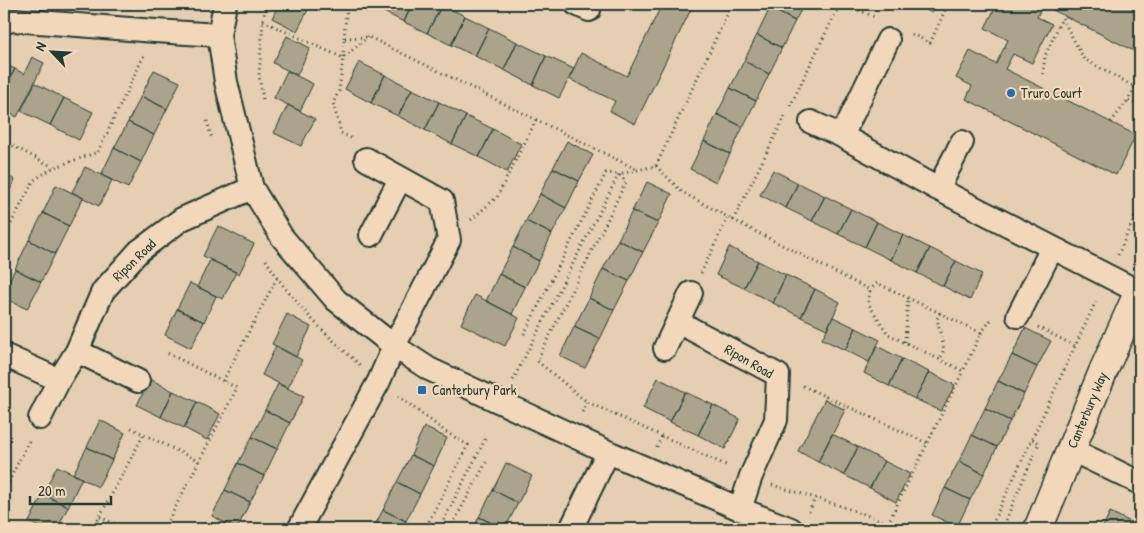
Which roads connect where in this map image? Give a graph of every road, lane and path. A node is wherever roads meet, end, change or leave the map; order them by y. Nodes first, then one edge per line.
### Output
1 (225, 4) edge
2 (266, 4) edge
3 (347, 4) edge
4 (732, 4) edge
5 (840, 4) edge
6 (263, 21) junction
7 (4, 22) edge
8 (155, 31) junction
9 (219, 35) junction
10 (369, 37) junction
11 (344, 38) junction
12 (888, 40) dead end
13 (343, 58) junction
14 (1043, 74) dead end
15 (1140, 76) edge
16 (1134, 87) junction
17 (263, 99) dead end
18 (1128, 100) junction
19 (1140, 106) edge
20 (536, 120) junction
21 (811, 122) dead end
22 (1111, 122) dead end
23 (842, 136) junction
24 (4, 141) edge
25 (962, 142) dead end
26 (366, 159) joint
27 (656, 166) junction
28 (54, 168) junction
29 (638, 170) junction
30 (619, 174) junction
31 (400, 178) junction
32 (252, 188) junction
33 (938, 189) junction
34 (1140, 205) edge
35 (728, 217) junction
36 (734, 220) junction
37 (371, 235) dead end
38 (4, 236) edge
39 (448, 238) junction
40 (1052, 248) junction
41 (1108, 276) junction
42 (277, 278) dead end
43 (870, 290) junction
44 (1140, 291) edge
45 (691, 293) joint
46 (908, 298) junction
47 (940, 313) junction
48 (1018, 316) dead end
49 (678, 322) junction
50 (524, 334) dead end
51 (905, 342) junction
52 (394, 346) junction
53 (664, 348) dead end
54 (77, 351) junction
55 (167, 353) dead end
56 (4, 355) edge
57 (940, 360) junction
58 (963, 371) junction
59 (778, 375) junction
60 (59, 380) junction
61 (513, 380) dead end
62 (138, 381) dead end
63 (223, 381) junction
64 (40, 418) joint
65 (131, 428) dead end
66 (144, 434) junction
67 (486, 436) dead end
68 (1032, 439) junction
69 (927, 443) junction
70 (1070, 449) junction
71 (608, 452) junction
72 (488, 459) dead end
73 (200, 462) junction
74 (751, 476) junction
75 (1140, 483) edge
76 (4, 491) edge
77 (740, 509) junction
78 (100, 516) junction
79 (888, 523) junction
80 (93, 529) edge
81 (126, 529) edge
82 (164, 529) edge
83 (299, 529) edge
84 (439, 529) edge
85 (450, 529) edge
86 (571, 529) edge
87 (791, 529) edge
88 (902, 529) edge
89 (990, 529) edge
90 (1002, 529) edge
91 (1038, 529) edge

1 - 9 street
2 - 6 path
3 - 11 path
4 - 27 path
5 - 36 path
6 - 13 path
6 - 17 path
7 - 8 street
8 - 9 street
8 - 28 path
9 - 32 street
10 - 11 path
10 - 13 path
10 - 20 path
11 - 13 path
12 - 23 street
13 - 26 path
14 - 16 path
15 - 16 path
16 - 18 path
18 - 19 path
18 - 22 path
20 - 29 path
20 - 39 path
21 - 23 street, Canterbury Way
23 - 33 street, Canterbury Way
24 - 28 path
25 - 33 street
26 - 31 street
27 - 29 path
27 - 35 path
28 - 38 path
29 - 30 path
30 - 50 path
30 - 61 path
30 - 74 path
31 - 37 street
31 - 39 street
32 - 52 street
32 - 54 street, Ripon Road
33 - 40 street, Canterbury Way
34 - 41 path
35 - 36 path
35 - 45 path
36 - 43 path
39 - 52 street
40 - 41 street, Canterbury Way
40 - 48 street
41 - 44 street, Canterbury Way
41 - 68 path
42 - 63 path
43 - 46 path
43 - 51 path
44 - 70 street, Canterbury Way
45 - 49 street
46 - 47 path
46 - 51 path
47 - 57 path
47 - 58 path
49 - 53 street
49 - 59 street, Ripon Road
51 - 57 path
52 - 71 street
52 - 83 street
54 - 60 street, Ripon Road
54 - 62 street
55 - 63 path
56 - 60 street
57 - 58 path
58 - 69 path
59 - 69 path
59 - 74 street, Ripon Road
60 - 64 street, Ripon Road
63 - 73 path
64 - 76 path
65 - 66 path
66 - 73 path
66 - 78 path
67 - 84 path
68 - 89 path
68 - 90 path
69 - 79 path
70 - 75 street
70 - 91 street, Canterbury Way
71 - 77 street
71 - 86 street
72 - 85 path
73 - 82 path
74 - 77 street, Ripon Road
74 - 79 path
77 - 87 street
78 - 80 path
78 - 81 path
79 - 88 path

